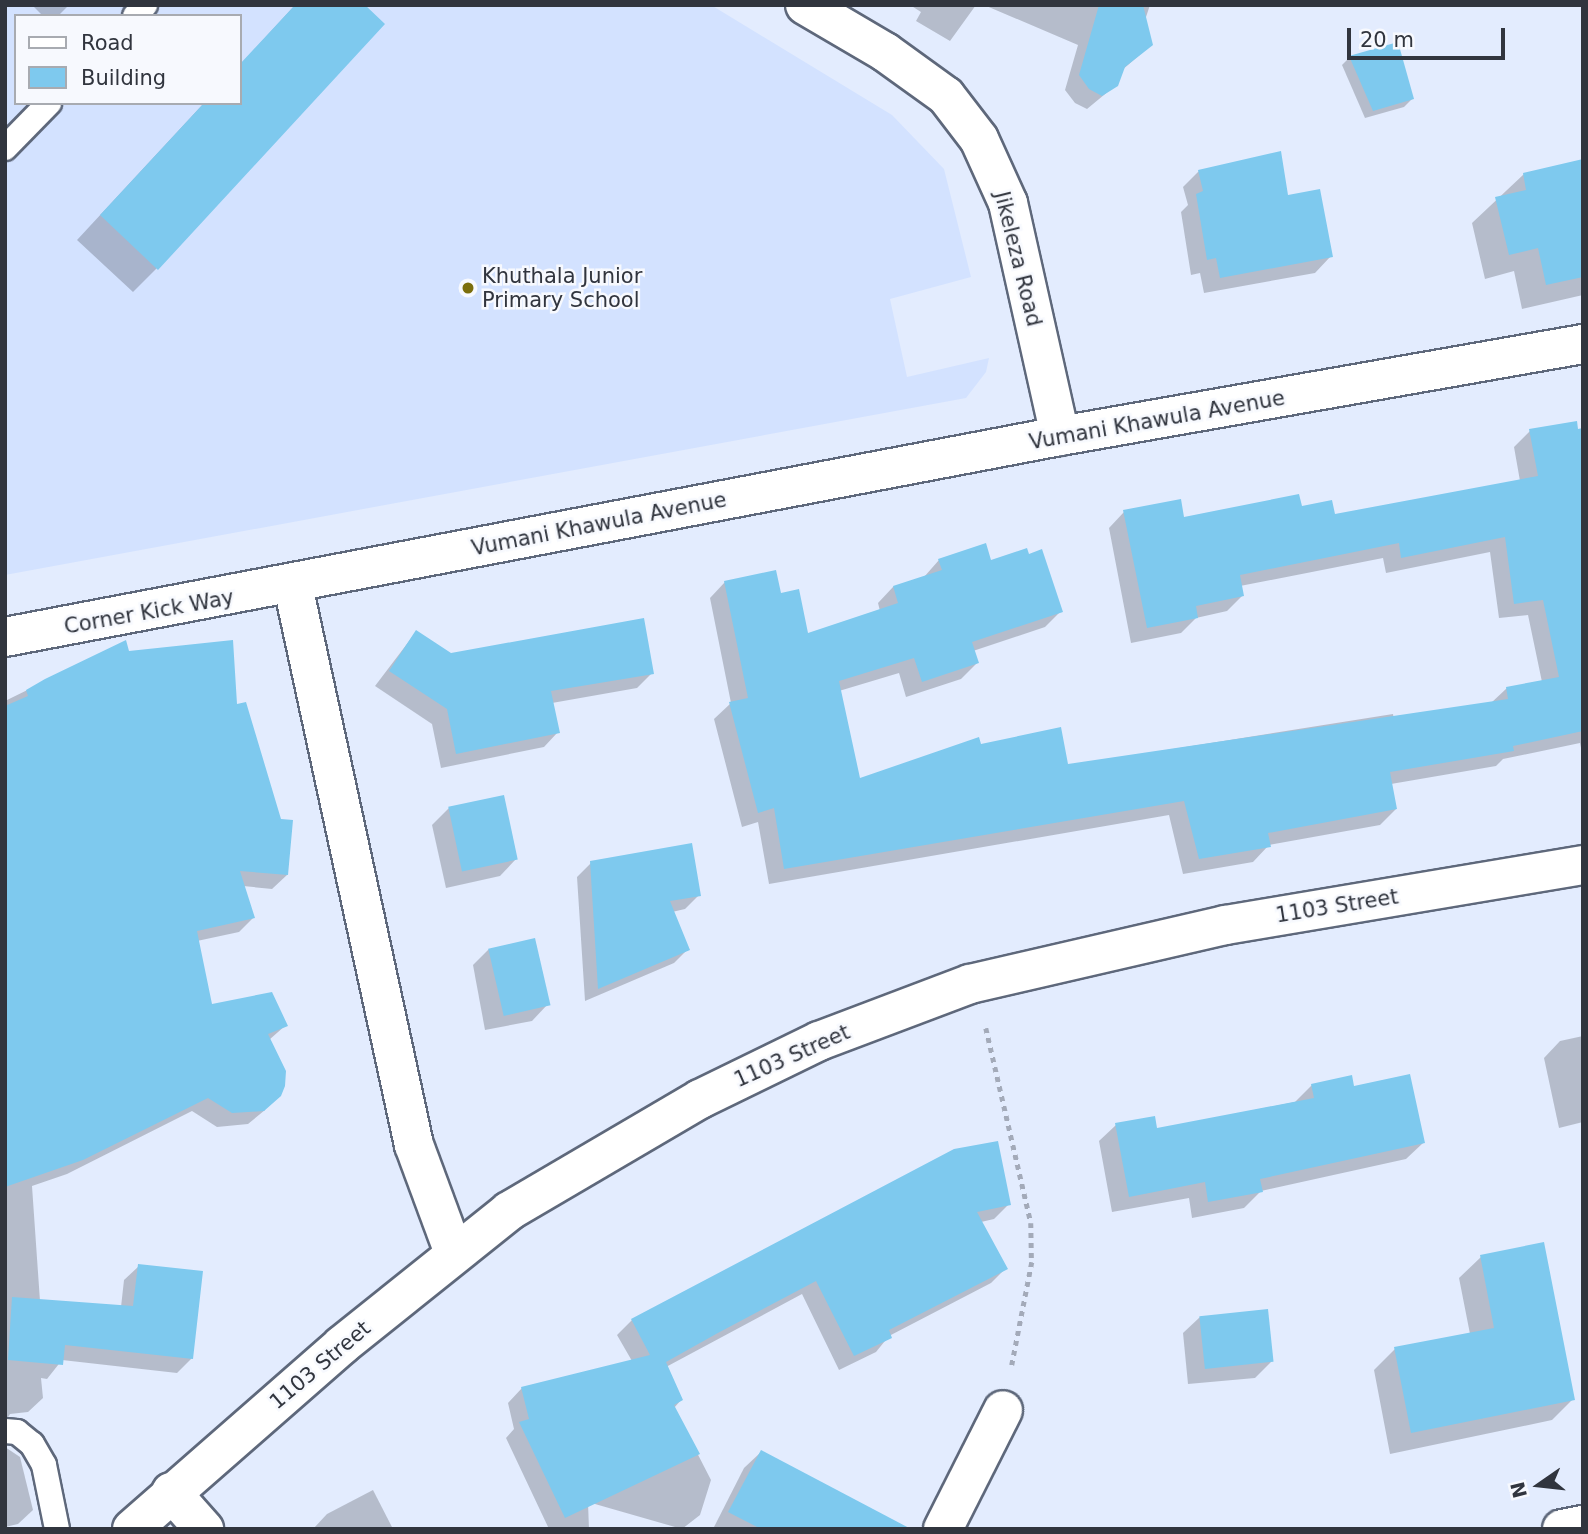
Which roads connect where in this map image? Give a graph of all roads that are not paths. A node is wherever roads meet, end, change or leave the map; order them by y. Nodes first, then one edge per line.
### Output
1 (805, 5) edge
2 (47, 105) edge
3 (5, 148) edge
4 (1583, 344) edge
5 (1060, 436) junction
6 (293, 586) junction
7 (5, 637) edge
8 (1583, 865) edge
9 (454, 1253) junction
10 (1003, 1410) road end
11 (5, 1431) edge
12 (171, 1492) junction
13 (1583, 1525) edge
14 (57, 1529) edge
15 (132, 1529) edge
16 (204, 1529) edge
17 (943, 1529) edge
18 (1562, 1529) edge

1 - 5 street, Jikeleza Road
2 - 3 lane
4 - 5 street, Vumani Khawula Avenue
5 - 6 street, Vumani Khawula Avenue
6 - 7 street, Corner Kick Way
6 - 9 street
8 - 9 street, 1103 Street
9 - 12 street, 1103 Street
10 - 17 street
11 - 14 lane
12 - 15 street, 1103 Street
12 - 16 street
13 - 18 street

